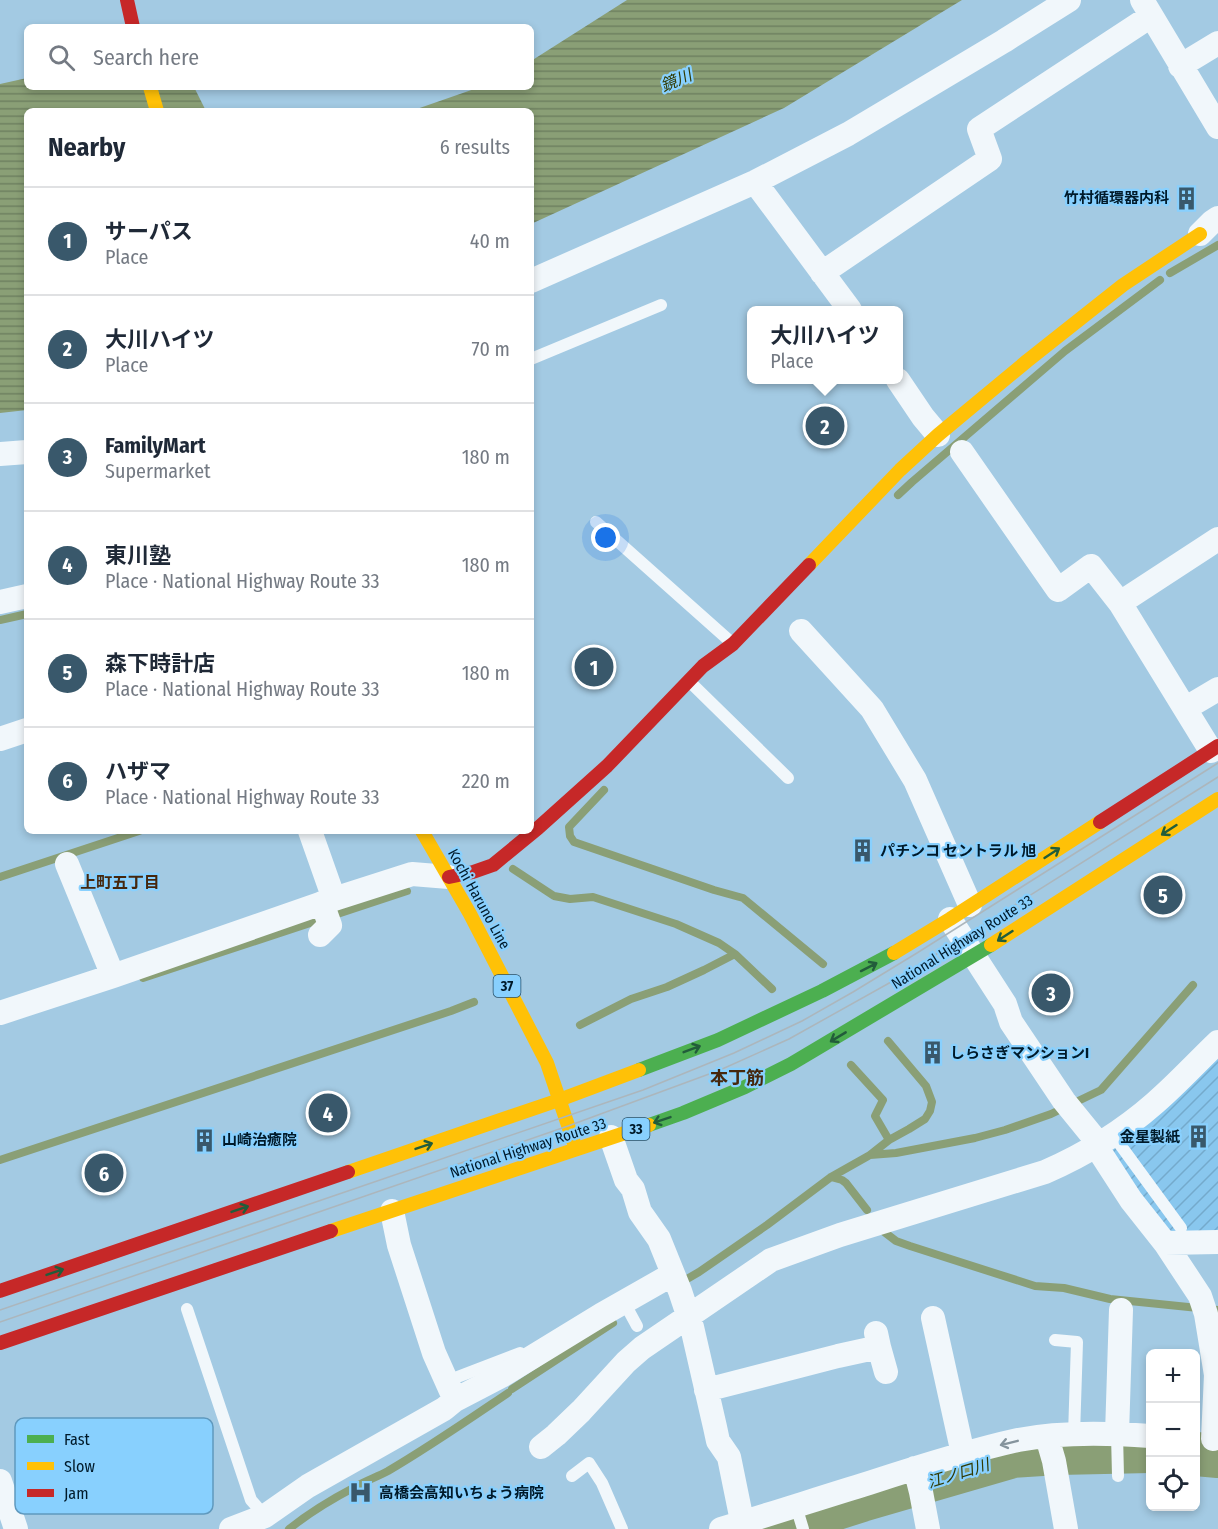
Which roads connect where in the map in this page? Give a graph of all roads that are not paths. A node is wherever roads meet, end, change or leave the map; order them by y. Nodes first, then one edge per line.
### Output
1 (127, 0) edge
2 (1069, 0) edge
3 (1146, 8) edge
4 (132, 24) edge
5 (1218, 43) edge
6 (1180, 66) junction
7 (151, 90) edge
8 (156, 108) edge
9 (1218, 127) edge
10 (755, 182) junction
11 (1218, 218) edge
12 (1209, 233) edge
13 (822, 273) junction
14 (534, 279) edge
15 (661, 305) dead end
16 (847, 306) edge
17 (534, 358) edge
18 (901, 384) edge
19 (938, 435) junction
20 (24, 452) edge
21 (962, 452) dead end
22 (0, 454) edge
23 (596, 522) dead end
24 (1218, 539) edge
25 (24, 597) edge
26 (0, 602) edge
27 (1120, 603) junction
28 (801, 631) dead end
29 (733, 644) junction
30 (688, 681) junction
31 (1218, 689) edge
32 (1186, 708) junction
33 (24, 731) edge
34 (0, 740) edge
35 (1214, 748) edge
36 (788, 778) dead end
37 (1218, 799) edge
38 (534, 831) edge
39 (311, 834) edge
40 (424, 834) edge
41 (531, 834) edge
42 (67, 864) dead end
43 (449, 878) junction
44 (970, 905) junction
45 (327, 915) junction
46 (950, 919) junction
47 (974, 956) junction
48 (113, 976) junction
49 (0, 1012) edge
50 (1218, 1042) edge
51 (559, 1100) junction
52 (611, 1137) junction
53 (1103, 1142) junction
54 (576, 1149) junction
55 (392, 1210) junction
56 (1173, 1236) junction
57 (1218, 1242) edge
58 (676, 1281) junction
59 (0, 1291) edge
60 (624, 1302) junction
61 (187, 1309) dead end
62 (1121, 1310) dead end
63 (689, 1317) junction
64 (933, 1318) dead end
65 (636, 1326) dead end
66 (1055, 1340) dead end
67 (0, 1343) edge
68 (521, 1353) dead end
69 (886, 1372) dead end
70 (706, 1390) junction
71 (451, 1391) junction
72 (1074, 1435) junction
73 (1146, 1436) edge
74 (1117, 1437) junction
75 (1209, 1439) edge
76 (541, 1447) dead end
77 (1050, 1447) junction
78 (963, 1454) junction
79 (572, 1476) dead end
80 (1118, 1476) dead end
81 (917, 1478) junction
82 (0, 1480) edge
83 (796, 1506) junction
84 (265, 1516) junction
85 (732, 1526) edge
86 (16, 1529) edge
87 (231, 1529) edge
88 (622, 1529) edge
89 (803, 1529) edge
90 (928, 1529) edge
91 (1066, 1529) edge

1 - 4 main road
2 - 10 street
3 - 6 street
3 - 13 street
5 - 6 street
6 - 9 street
7 - 8 main road
10 - 13 street
10 - 14 street
11 - 12 street
12 - 19 main road
13 - 16 street
15 - 17 lane
18 - 19 street
19 - 29 main road
20 - 22 street
21 - 27 street
23 - 29 lane
24 - 27 street
25 - 26 street
27 - 32 street
28 - 44 street
29 - 30 main road
30 - 36 lane
30 - 38 main road
31 - 32 street
32 - 35 street
33 - 34 street
44 -> 35 main road, National Highway Route 33
37 -> 47 main road, National Highway Route 33 / 33
39 - 45 street
40 - 43 main road, Kochi Haruno Line / 37
41 - 43 main road
42 - 48 street
43 - 45 street
43 - 51 main road, Kochi Haruno Line / 37
44 - 46 main road, National Highway Route 33
45 - 48 street
46 - 47 street
51 -> 46 main road, National Highway Route 33
47 -> 52 main road, National Highway Route 33 / 33
47 - 53 street
48 - 49 street
50 - 53 street
51 - 54 main road, Kochi Haruno Line / 37
59 -> 51 main road, National Highway Route 33
52 - 54 main road, National Highway Route 33 / 33
52 - 58 street
53 - 56 street
53 - 63 street
54 - 55 main road, National Highway Route 33 / 33
55 - 67 main road, National Highway Route 33 / 33
55 - 71 street
56 - 57 street
56 - 75 street
58 - 60 street
58 - 63 street
60 - 65 lane
60 - 71 street
61 - 84 lane
62 - 74 street
63 - 70 street
63 - 76 street
64 - 78 street
66 - 72 lane
68 - 71 lane
69 - 70 street
70 - 85 street
71 - 84 street
72 - 74 street
72 - 77 street
73 - 74 street
74 - 80 lane
77 -> 78 street
77 - 91 street
78 - 81 street
79 - 88 lane
81 - 83 street
81 - 90 street
82 - 86 street
83 - 85 street
83 - 89 lane
84 - 87 street

